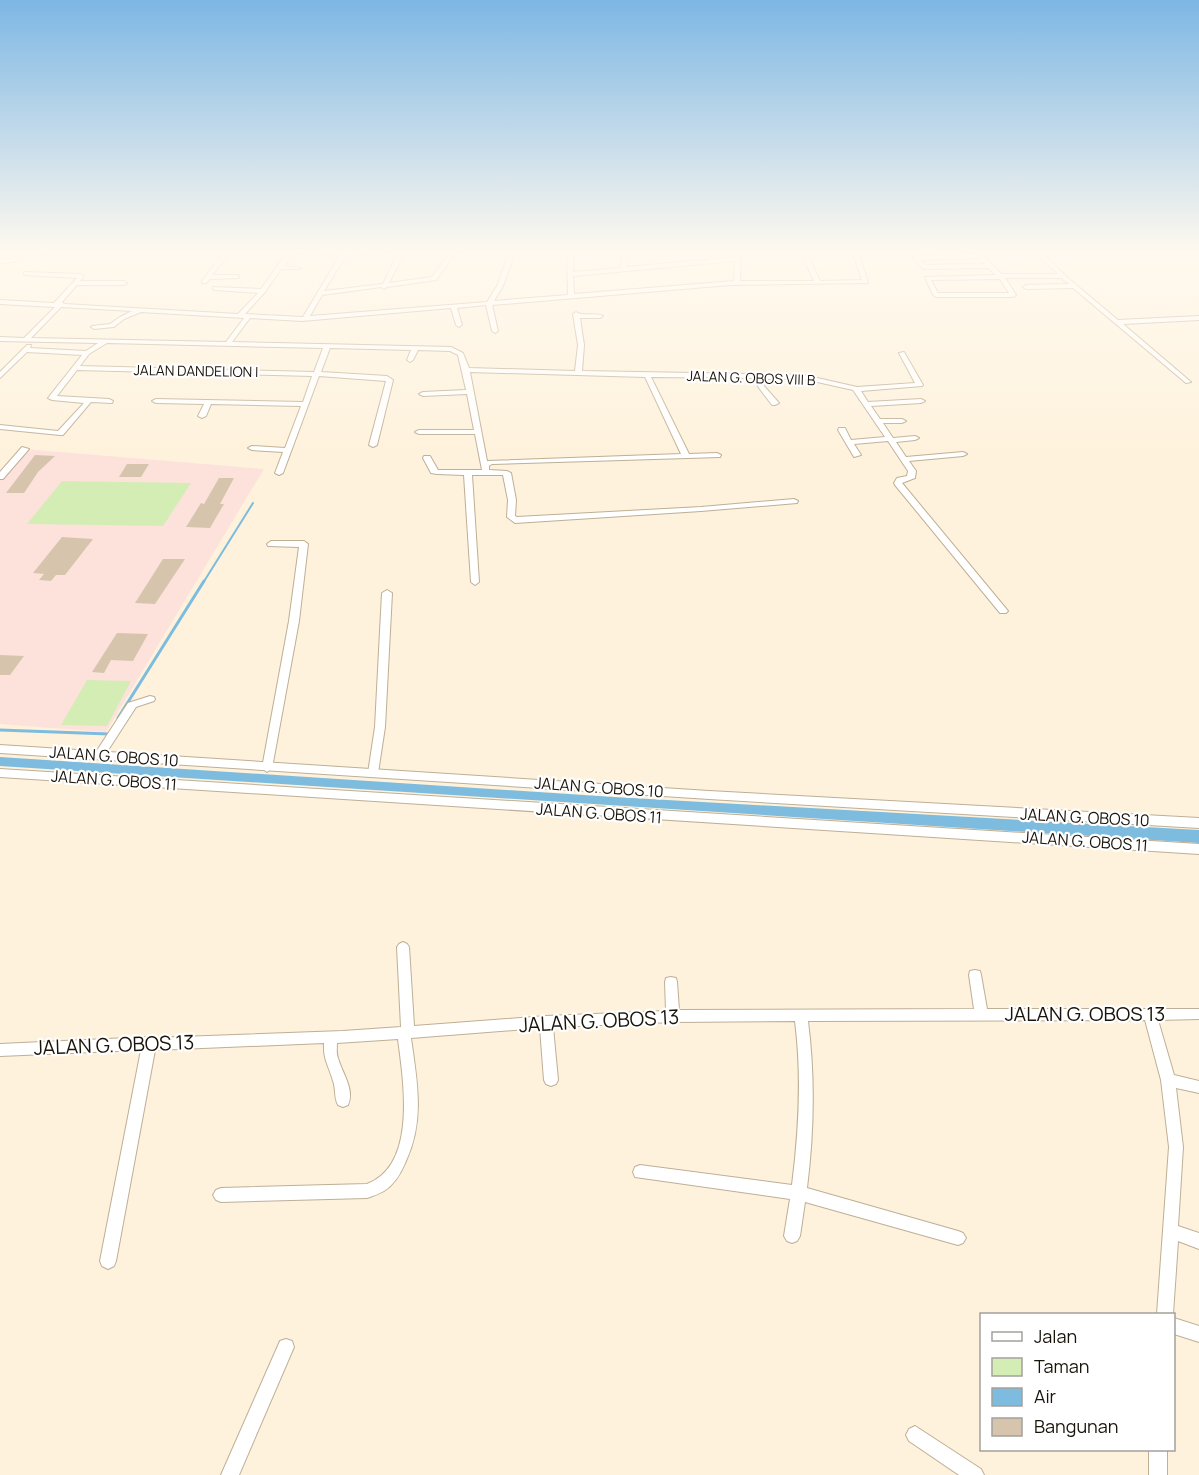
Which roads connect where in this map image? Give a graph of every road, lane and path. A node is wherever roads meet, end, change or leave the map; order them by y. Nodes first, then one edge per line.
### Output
1 (44, 320) edge
2 (120, 320) edge
3 (242, 320) edge
4 (458, 320) edge
5 (493, 320) edge
6 (577, 320) edge
7 (1115, 320) edge
8 (1162, 320) edge
9 (1118, 322) junction
10 (459, 325) dead end
11 (94, 327) dead end
12 (495, 331) dead end
13 (337, 337) dead end
14 (0, 339) edge
15 (26, 339) junction
16 (37, 339) junction
17 (106, 341) junction
18 (227, 345) junction
19 (330, 347) junction
20 (416, 347) junction
21 (25, 350) junction
22 (87, 353) junction
23 (902, 353) dead end
24 (410, 360) dead end
25 (75, 368) junction
26 (466, 370) junction
27 (578, 374) junction
28 (317, 375) junction
29 (647, 375) junction
30 (0, 376) edge
31 (757, 377) junction
32 (1188, 382) dead end
33 (856, 389) junction
34 (471, 392) junction
35 (423, 394) dead end
36 (87, 400) junction
37 (109, 401) dead end
38 (156, 401) dead end
39 (921, 401) dead end
40 (207, 402) junction
41 (775, 403) dead end
42 (305, 404) junction
43 (866, 404) junction
44 (202, 416) dead end
45 (902, 421) dead end
46 (878, 422) junction
47 (4, 427) edge
48 (842, 429) dead end
49 (419, 432) dead end
50 (479, 432) junction
51 (915, 438) dead end
52 (890, 439) junction
53 (849, 442) junction
54 (373, 445) dead end
55 (252, 448) dead end
56 (25, 449) dead end
57 (287, 450) junction
58 (963, 454) dead end
59 (717, 455) dead end
60 (857, 455) dead end
61 (686, 456) junction
62 (937, 457) junction
63 (427, 458) dead end
64 (904, 459) junction
65 (946, 467) dead end
66 (485, 469) junction
67 (468, 472) junction
68 (279, 473) dead end
69 (0, 477) edge
70 (794, 501) dead end
71 (272, 543) dead end
72 (475, 582) dead end
73 (387, 593) dead end
74 (1003, 611) dead end
75 (150, 699) dead end
76 (0, 749) edge
77 (99, 755) junction
78 (267, 768) junction
79 (0, 773) edge
80 (373, 773) junction
81 (1199, 823) edge
82 (1199, 849) edge
83 (404, 946) dead end
84 (975, 975) dead end
85 (671, 982) dead end
86 (1150, 1013) junction
87 (1199, 1014) edge
88 (981, 1015) junction
89 (673, 1016) junction
90 (801, 1016) junction
91 (546, 1022) junction
92 (406, 1033) junction
93 (331, 1038) junction
94 (149, 1043) junction
95 (0, 1050) edge
96 (551, 1080) dead end
97 (1168, 1080) junction
98 (1199, 1087) edge
99 (343, 1101) dead end
100 (640, 1172) dead end
101 (799, 1193) junction
102 (221, 1195) dead end
103 (1171, 1231) junction
104 (792, 1236) dead end
105 (958, 1238) dead end
106 (1199, 1241) edge
107 (108, 1261) dead end
108 (1165, 1313) edge
109 (1175, 1327) edge
110 (1199, 1334) edge
111 (286, 1347) dead end
112 (915, 1435) dead end
113 (1158, 1451) edge
114 (230, 1475) edge
115 (975, 1475) edge
116 (1158, 1475) edge

1 - 15 street
2 - 11 street
3 - 18 street
4 - 10 street
5 - 12 street
6 - 27 street
7 - 9 street
8 - 9 street
9 - 32 street
13 - 19 street
14 - 15 street
15 - 16 street
16 - 17 street
16 - 21 street
17 - 18 street
17 - 22 street
18 - 19 street
19 - 20 street
19 - 28 street
20 - 24 street
20 - 26 street
21 - 22 street
21 - 30 street
22 - 25 street
23 - 33 street, JALAN G. OBOS VIII B
25 - 28 street, JALAN DANDELION I
25 - 36 street
26 - 27 street, JALAN G. OBOS VIII B
26 - 34 street
27 - 29 street, JALAN G. OBOS VIII B
28 - 42 street
28 - 54 street, JALAN DANDELION I
29 - 31 street, JALAN G. OBOS VIII B
29 - 61 street
31 - 33 street, JALAN G. OBOS VIII B
31 - 41 street
33 - 43 street
34 - 35 street
34 - 50 street
36 - 37 street
36 - 47 street
38 - 40 street
39 - 43 street
40 - 42 street
40 - 44 street
42 - 57 street
43 - 46 street
45 - 46 street
46 - 52 street
48 - 53 street
49 - 50 street
50 - 66 street
51 - 52 street
52 - 53 street
52 - 64 street
53 - 60 street
55 - 57 street
56 - 69 street
57 - 68 street
58 - 62 street
59 - 61 street
61 - 66 street
62 - 64 street
62 - 65 street
63 - 67 street
64 - 74 street
66 - 67 street
66 - 70 street
67 - 72 street
71 - 78 street
73 - 80 street
75 - 77 street
76 - 77 street, JALAN G. OBOS 10
77 - 78 street, JALAN G. OBOS 10
78 - 80 street, JALAN G. OBOS 10
79 - 82 street, JALAN G. OBOS 11
80 - 81 street, JALAN G. OBOS 10
83 - 92 street
84 - 88 street
85 - 89 street
86 - 87 street, JALAN G. OBOS 13
86 - 88 street, JALAN G. OBOS 13
86 - 97 street
88 - 90 street, JALAN G. OBOS 13
89 - 90 street, JALAN G. OBOS 13
89 - 91 street, JALAN G. OBOS 13
90 - 101 street
91 - 92 street, JALAN G. OBOS 13
91 - 96 street
92 - 93 street, JALAN G. OBOS 13
92 - 102 street
93 - 94 street, JALAN G. OBOS 13
93 - 99 street
94 - 95 street, JALAN G. OBOS 13
94 - 107 street
97 - 98 street
97 - 103 street
100 - 101 street
101 - 104 street
101 - 105 street
103 - 106 street
103 - 108 street
109 - 110 street
111 - 114 street
112 - 115 street
113 - 116 street

